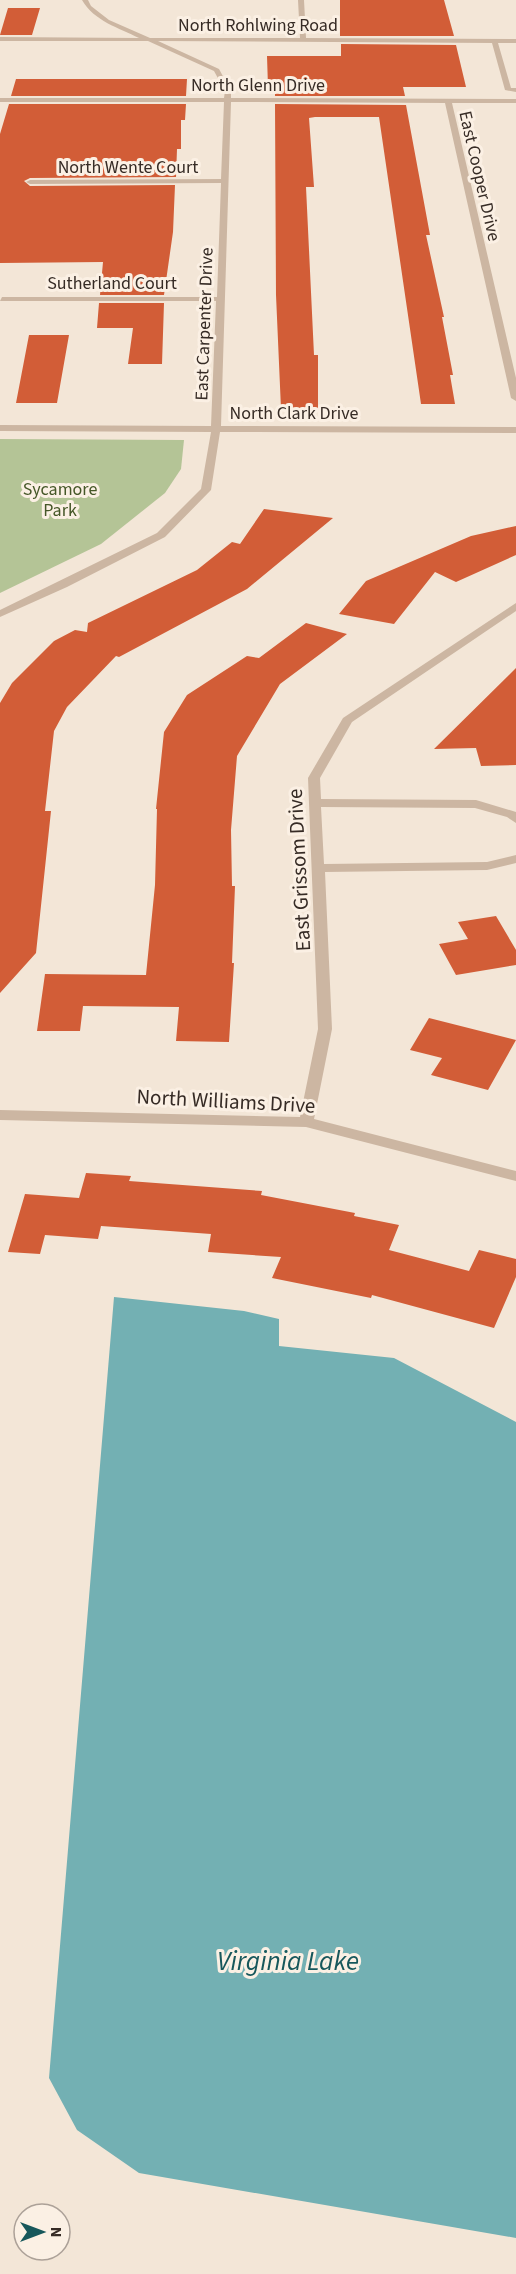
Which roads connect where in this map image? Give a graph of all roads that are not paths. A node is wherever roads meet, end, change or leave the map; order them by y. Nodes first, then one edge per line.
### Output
1 (85, 0) edge
2 (301, 0) edge
3 (0, 39) edge
4 (150, 39) junction
5 (303, 39) junction
6 (494, 40) junction
7 (516, 40) edge
8 (516, 90) edge
9 (229, 99) junction
10 (0, 100) edge
11 (448, 101) junction
12 (516, 101) edge
13 (225, 181) junction
14 (30, 182) dead end
15 (2, 299) dead end
16 (222, 299) junction
17 (516, 398) edge
18 (0, 428) edge
19 (216, 429) junction
20 (516, 430) edge
21 (516, 606) edge
22 (0, 614) edge
23 (315, 803) junction
24 (516, 819) edge
25 (516, 858) edge
26 (318, 868) junction
27 (0, 1114) edge
28 (306, 1122) junction
29 (516, 1176) edge

1 - 4 street, East Carpenter Drive
2 - 5 street
3 - 4 street, North Rohlwing Road
4 - 5 street, North Rohlwing Road
4 - 9 street, East Carpenter Drive
5 - 6 street, North Rohlwing Road
6 - 7 street, North Rohlwing Road
6 - 8 street
9 - 10 street, North Glenn Drive
9 - 11 street, North Glenn Drive
9 - 13 street, East Carpenter Drive
11 - 12 street, North Glenn Drive
11 - 17 street, East Cooper Drive
13 - 14 street, North Wente Court
13 - 16 street, East Carpenter Drive
15 - 16 street, Sutherland Court
16 - 19 street, East Carpenter Drive
18 - 19 street, North Clark Drive
19 - 20 street, North Clark Drive
19 - 22 street, East Carpenter Drive
21 - 23 street, East Grissom Drive
23 - 24 street
23 - 26 street, East Grissom Drive
25 - 26 street
26 - 28 street, East Grissom Drive
27 - 28 street, North Williams Drive
28 - 29 street, North Williams Drive

